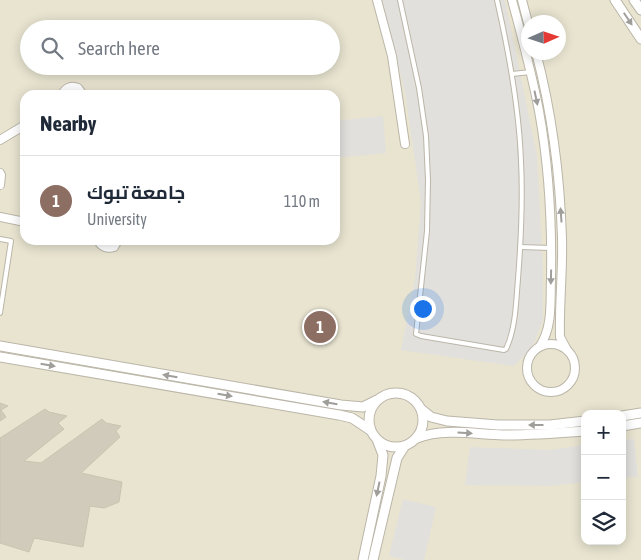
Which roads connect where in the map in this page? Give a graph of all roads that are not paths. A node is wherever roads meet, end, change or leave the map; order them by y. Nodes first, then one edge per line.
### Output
1 (377, 0) edge
2 (400, 0) edge
3 (497, 0) edge
4 (512, 0) edge
5 (522, 0) edge
6 (615, 0) edge
7 (634, 0) edge
8 (641, 10) edge
9 (526, 15) edge
10 (641, 39) edge
11 (538, 60) edge
12 (530, 72) junction
13 (512, 74) junction
14 (64, 90) edge
15 (79, 90) edge
16 (20, 128) edge
17 (0, 140) edge
18 (405, 144) dead end
19 (0, 173) edge
20 (0, 184) edge
21 (0, 217) edge
22 (20, 221) edge
23 (0, 239) edge
24 (101, 245) edge
25 (115, 245) edge
26 (520, 248) junction
27 (551, 248) junction
28 (0, 313) edge
29 (0, 346) edge
30 (540, 346) junction
31 (567, 350) junction
32 (0, 357) edge
33 (378, 400) junction
34 (421, 408) junction
35 (641, 413) edge
36 (626, 415) edge
37 (581, 421) edge
38 (641, 423) edge
39 (626, 425) edge
40 (370, 430) junction
41 (581, 431) edge
42 (417, 438) junction
43 (378, 442) junction
44 (404, 447) junction
45 (363, 560) edge
46 (373, 560) edge

1 - 18 street
2 - 26 lane
3 - 13 lane
4 - 12 street
5 - 9 street
6 -> 10 street
7 - 8 street
31 -> 11 street
12 - 13 lane
12 -> 27 street
13 - 26 lane
14 - 15 street
16 - 17 street
19 - 20 street
21 - 22 street
23 - 28 lane
24 - 25 street
26 - 27 lane
27 -> 30 street
33 -> 29 street
30 - 31 street
30 - 31 street
32 -> 40 street
33 - 34 street
33 - 40 street
37 -> 34 street
34 - 42 street
35 - 36 street
38 - 39 street
40 - 43 street
42 -> 41 street
42 - 44 street
43 - 44 street
43 -> 45 street
44 - 46 street

